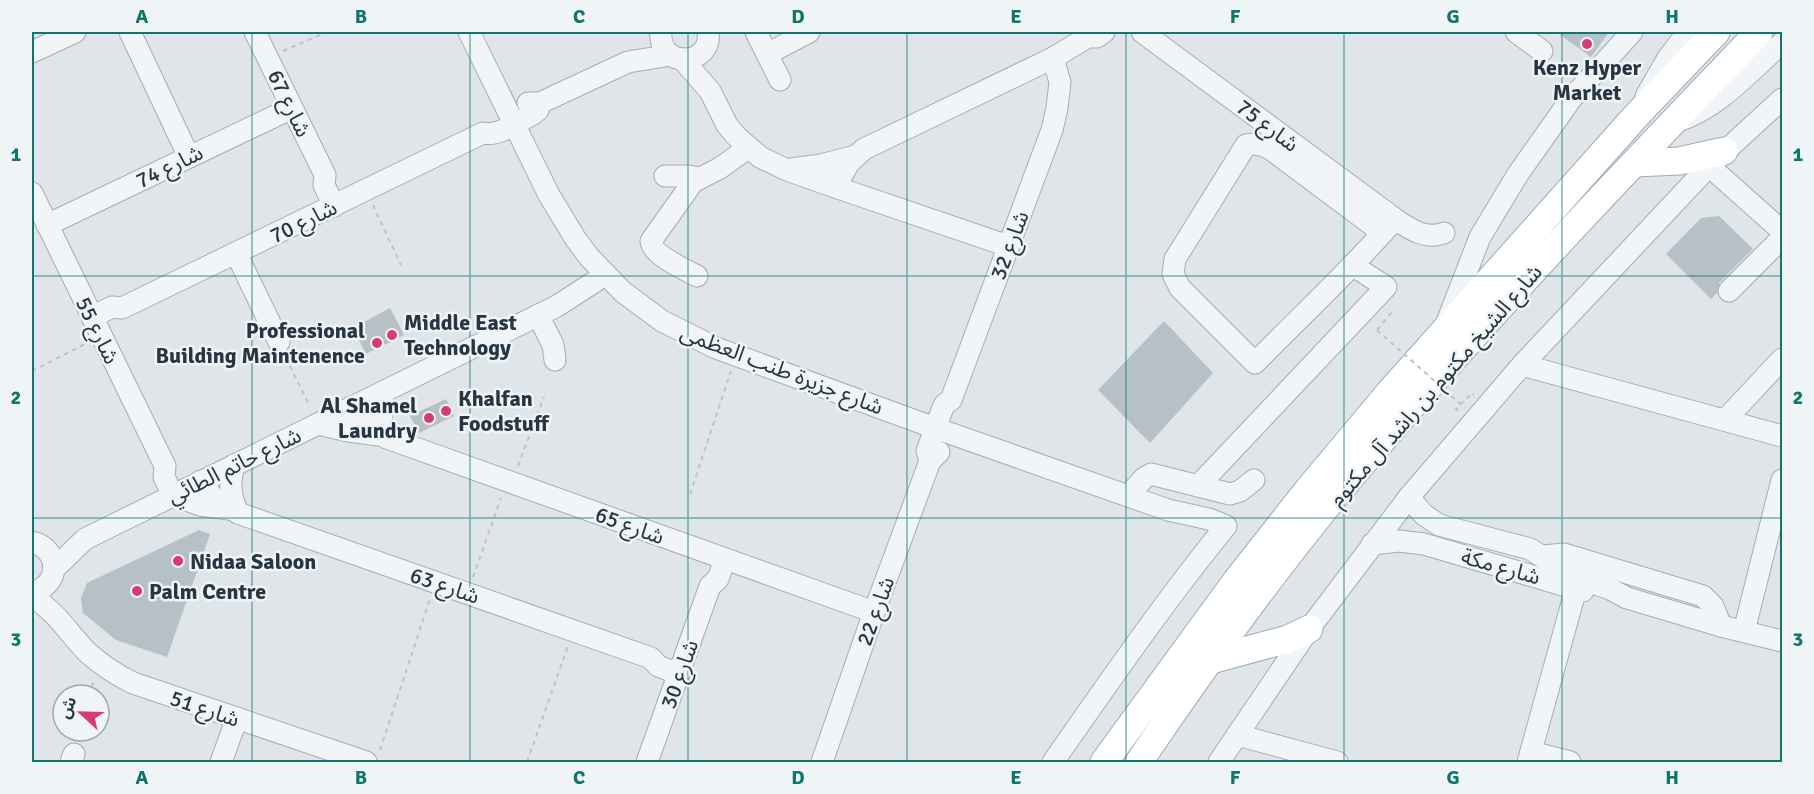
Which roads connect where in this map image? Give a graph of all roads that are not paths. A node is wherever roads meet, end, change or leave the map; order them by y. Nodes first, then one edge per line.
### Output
1 (75, 32) edge
2 (130, 32) edge
3 (255, 32) edge
4 (469, 32) edge
5 (660, 32) edge
6 (756, 32) edge
7 (809, 32) edge
8 (1142, 32) edge
9 (1516, 32) edge
10 (1632, 32) edge
11 (1688, 32) edge
12 (1716, 32) edge
13 (1759, 32) edge
14 (1093, 33) edge
15 (709, 37) edge
16 (1782, 43) edge
17 (1542, 51) dead end
18 (32, 52) edge
19 (767, 54) junction
20 (676, 57) junction
21 (1048, 61) junction
22 (628, 62) junction
23 (780, 80) dead end
24 (710, 91) junction
25 (1782, 99) edge
26 (292, 108) junction
27 (1635, 117) junction
28 (511, 118) junction
29 (1672, 123) junction
30 (747, 148) junction
31 (855, 156) junction
32 (189, 157) junction
33 (1716, 159) junction
34 (1635, 163) junction
35 (787, 170) junction
36 (665, 176) dead end
37 (698, 178) junction
38 (835, 187) junction
39 (32, 194) edge
40 (867, 198) junction
41 (340, 203) junction
42 (47, 225) junction
43 (1389, 226) junction
44 (1782, 231) edge
45 (1444, 233) dead end
46 (1782, 238) edge
47 (1008, 246) junction
48 (236, 253) junction
49 (1352, 265) junction
50 (605, 275) junction
51 (697, 276) dead end
52 (1729, 291) dead end
53 (538, 315) junction
54 (97, 327) junction
55 (1443, 333) junction
56 (279, 342) road end
57 (1782, 359) edge
58 (555, 360) dead end
59 (1522, 365) junction
60 (384, 391) junction
61 (351, 407) junction
62 (1725, 420) junction
63 (318, 424) junction
64 (941, 430) junction
65 (383, 436) junction
66 (1782, 436) edge
67 (234, 465) junction
68 (1254, 480) dead end
69 (1782, 480) edge
70 (1198, 486) junction
71 (186, 489) junction
72 (1128, 496) junction
73 (1409, 497) junction
74 (1168, 510) junction
75 (234, 511) junction
76 (85, 539) junction
77 (34, 542) edge
78 (1372, 544) junction
79 (1543, 556) junction
80 (720, 557) junction
81 (1200, 558) junction
82 (53, 573) junction
83 (1578, 583) junction
84 (32, 594) edge
85 (874, 612) junction
86 (63, 622) junction
87 (1721, 626) junction
88 (1309, 629) junction
89 (1744, 631) junction
90 (1782, 641) edge
91 (1211, 660) junction
92 (681, 669) junction
93 (237, 718) junction
94 (1237, 735) junction
95 (373, 757) edge
96 (1530, 757) edge
97 (221, 762) edge
98 (647, 762) edge
99 (822, 762) edge
100 (1053, 762) edge
101 (1104, 762) edge
102 (1138, 762) edge
103 (1219, 762) edge
104 (1337, 762) edge
105 (1570, 762) edge

1 - 18 street
2 - 32 street
3 - 26 street, شارع 67
4 - 28 street, شارع جزيرة طنب العظمى
5 - 20 street
5 - 22 street, شارع 70
6 - 19 street
7 - 19 street
8 - 43 street, شارع 75
9 - 17 street
10 - 55 street
11 - 27 street
12 - 27 main road, شارع الشيخ مكتوم بن راشد آل مكتوم
13 - 29 main road, شارع الشيخ مكتوم بن راشد آل مكتوم
14 - 21 street
15 - 20 street, شارع 70
15 - 24 street
16 - 29 street
19 - 23 street
20 - 22 street, شارع 70
20 - 24 street
21 - 31 street
21 - 47 street, شارع 32
22 - 28 street, شارع 70
24 - 30 street
25 - 33 street
26 - 32 street, شارع 74
26 - 41 street, شارع 67
27 - 55 main road, شارع الشيخ مكتوم بن راشد آل مكتوم
28 - 41 street, شارع 70
28 - 50 street, شارع جزيرة طنب العظمى
29 - 34 main road, شارع الشيخ مكتوم بن راشد آل مكتوم
30 - 35 street
30 - 37 street
31 - 35 street
31 - 38 street
31 - 40 street
32 - 42 street, شارع 74
33 - 34 main road
33 - 44 street
33 - 59 street
34 - 91 main road, شارع الشيخ مكتوم بن راشد آل مكتوم
35 - 38 street
36 - 37 street
37 - 51 street
38 - 40 street
39 - 42 street, شارع 55
40 - 47 street
41 - 48 street, شارع 70
42 - 54 street, شارع 55
43 - 45 street
43 - 49 street
43 - 49 street
46 - 52 street
47 - 64 street, شارع 32
48 - 54 street, شارع 70
48 - 56 street
49 - 70 street
50 - 53 street, شارع حاتم الطائي
50 - 64 street, شارع جزيرة طنب العظمى
53 - 58 street
53 - 60 street, شارع حاتم الطائي
54 - 71 street, شارع 55
55 - 101 main road, شارع الشيخ مكتوم بن راشد آل مكتوم
57 - 62 street
59 - 62 street
59 - 73 street
60 - 61 street, شارع حاتم الطائي
60 - 65 street
61 - 63 street, شارع حاتم الطائي
61 - 65 street, شارع 65
62 - 66 street
63 - 65 street, شارع 65
63 - 67 street, شارع حاتم الطائي
64 - 72 street, شارع جزيرة طنب العظمى
64 - 85 street, شارع 22
65 - 80 street, شارع 65
67 - 71 street, شارع حاتم الطائي
67 - 75 street
68 - 70 street
69 - 89 street
70 - 72 street
71 - 75 street, شارع 63
71 - 75 street, شارع 63
71 - 76 street, شارع حاتم الطائي
72 - 74 street, شارع جزيرة طنب العظمى
73 - 78 street
73 - 79 street, شارع مكة
74 - 81 street, شارع جزيرة طنب العظمى
74 - 81 street, شارع جزيرة طنب العظمى
75 - 92 street, شارع 63
76 - 77 street, شارع حاتم الطائي
76 - 82 street, شارع حاتم الطائي
77 - 82 street, شارع 51
78 - 83 street, شارع مكة
78 - 88 street
79 - 83 street, شارع مكة
79 - 87 street
80 - 85 street, شارع 65
80 - 92 street, شارع 30
81 - 100 street
82 - 84 street, شارع حاتم الطائي
82 - 86 street, شارع 51
83 - 87 street, شارع مكة
83 - 96 street
84 - 86 street, شارع 51
85 - 99 street, شارع 22
86 - 93 street, شارع 51
87 - 89 street, شارع مكة
88 - 91 main road
88 - 94 street
89 - 90 street, شارع مكة
91 - 102 main road, شارع الشيخ مكتوم بن راشد آل مكتوم
92 - 98 street, شارع 30
93 - 95 street, شارع 51
93 - 97 street
94 - 103 street
94 - 104 street
96 - 105 street

